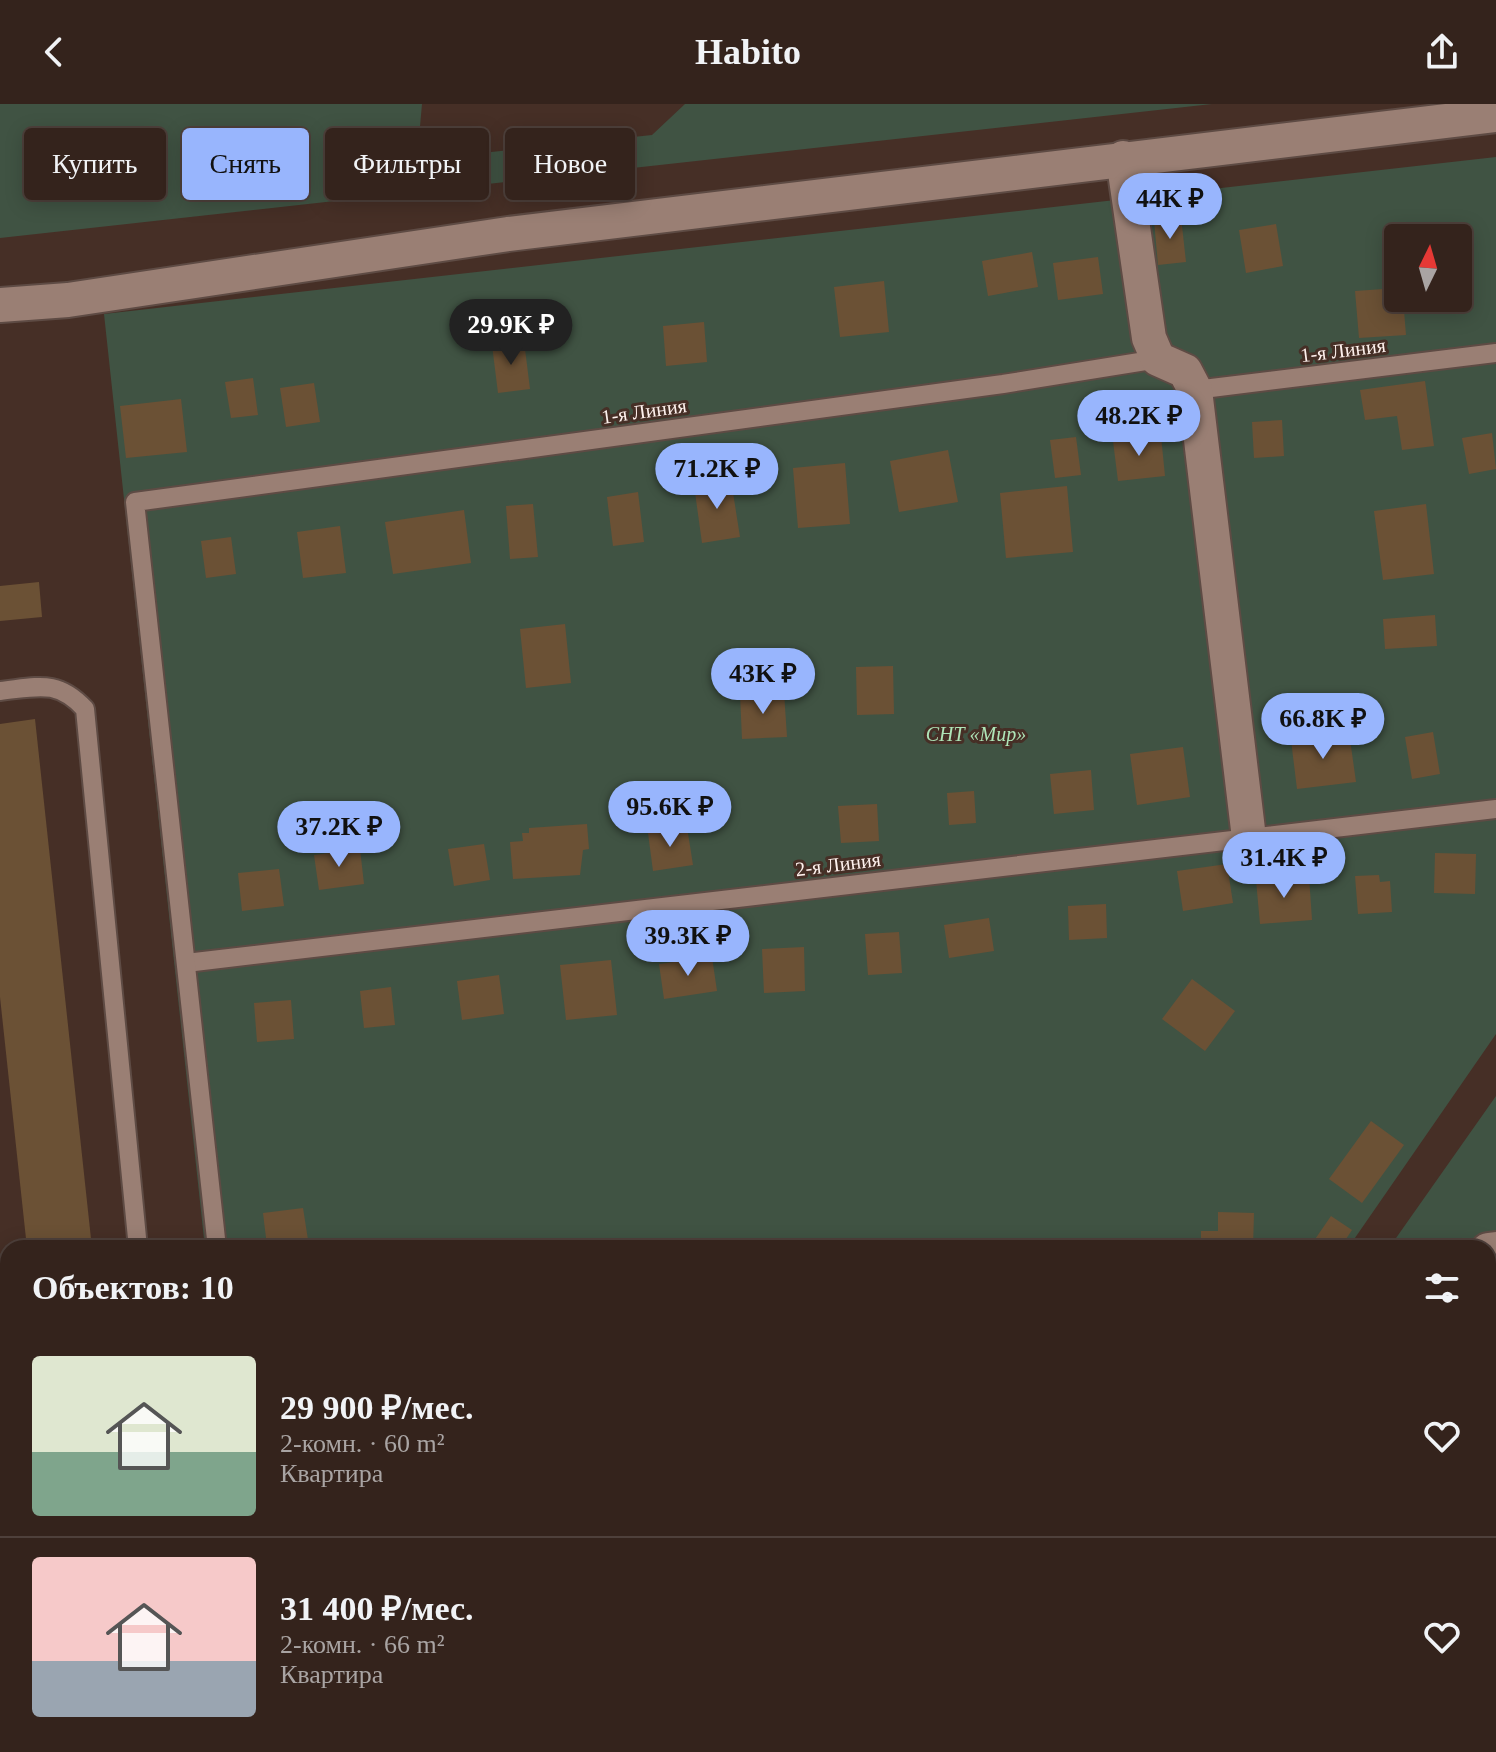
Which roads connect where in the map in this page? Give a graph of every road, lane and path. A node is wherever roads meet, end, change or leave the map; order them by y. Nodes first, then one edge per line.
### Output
1 (1496, 115) edge
2 (1123, 158) junction
3 (0, 305) edge
4 (1496, 353) edge
5 (1158, 359) junction
6 (1195, 390) junction
7 (0, 691) edge
8 (1496, 809) edge
9 (1249, 838) junction
10 (186, 963) junction
11 (137, 1240) edge
12 (216, 1240) edge

1 - 2 street
2 - 3 street
2 - 5 street
4 - 6 lane, 1-я Линия
5 - 6 street
5 - 10 lane, 1-я Линия
6 - 9 street
7 - 11 lane
8 - 9 lane, 2-я Линия
9 - 10 lane, 2-я Линия
10 - 12 lane

